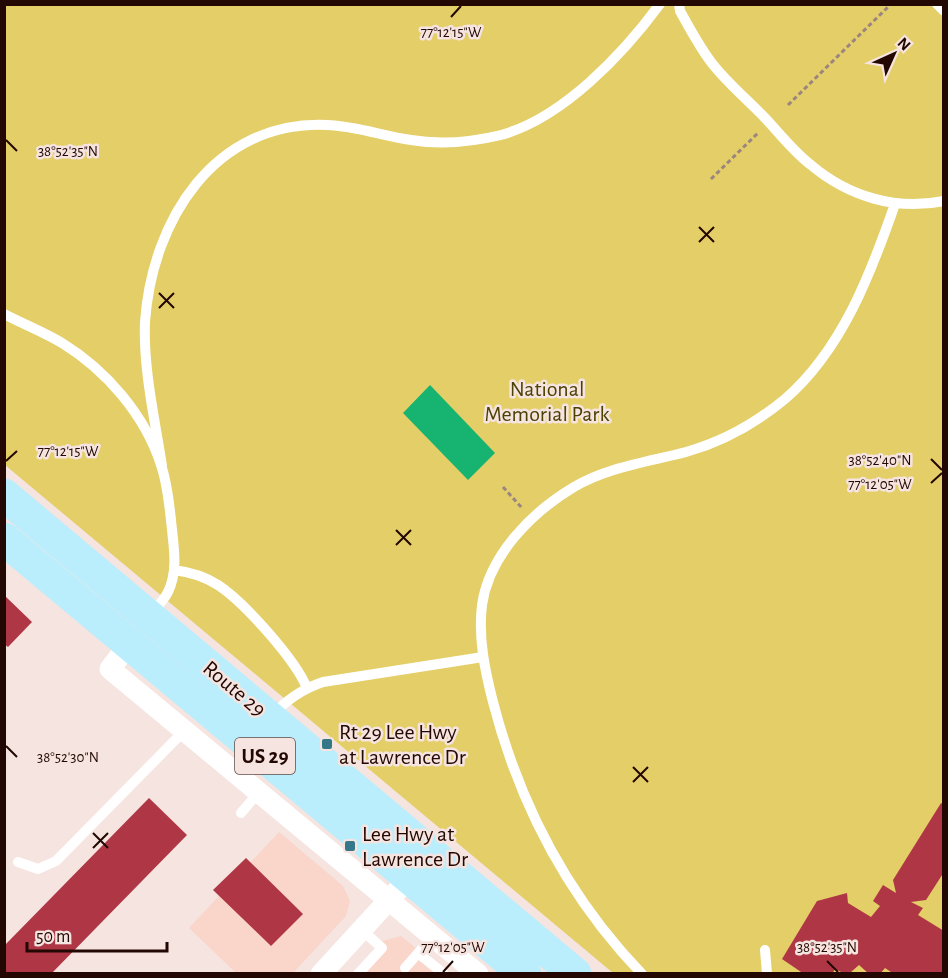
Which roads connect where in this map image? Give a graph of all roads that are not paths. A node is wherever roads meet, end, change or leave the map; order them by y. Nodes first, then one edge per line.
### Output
1 (660, 4) edge
2 (679, 4) edge
3 (937, 4) edge
4 (944, 11) edge
5 (944, 201) edge
6 (895, 204) junction
7 (4, 314) edge
8 (162, 466) junction
9 (4, 495) edge
10 (4, 539) edge
11 (174, 570) junction
12 (149, 617) junction
13 (130, 643) junction
14 (483, 657) junction
15 (307, 688) junction
16 (259, 730) junction
17 (184, 731) junction
18 (258, 793) junction
19 (241, 813) dead end
20 (18, 862) dead end
21 (410, 876) junction
22 (362, 930) junction
23 (433, 936) junction
24 (765, 950) dead end
25 (418, 953) junction
26 (405, 968) dead end
27 (321, 974) edge
28 (358, 974) edge
29 (444, 974) edge
30 (478, 974) edge
31 (525, 974) edge
32 (575, 974) edge
33 (642, 974) edge
34 (767, 974) edge

1 - 8 lane
2 - 6 lane
3 - 4 lane
5 - 6 lane
6 - 14 lane
7 - 8 lane
8 - 11 lane
9 - 12 main road, Route 29 / US 29
10 - 13 main road, Route 29 / US 29
11 - 12 lane
11 - 15 lane
12 - 16 main road, Route 29 / US 29
13 - 16 main road, Route 29 / US 29
13 - 17 street
14 - 15 lane
14 - 33 lane
15 - 16 lane
16 - 21 main road, Route 29 / US 29
17 - 18 street
17 - 20 lane
18 - 19 lane
18 - 21 street
21 - 22 street
21 - 23 street
21 - 31 main road, Route 29 / US 29
21 - 32 main road, Route 29 / US 29
22 - 27 street
22 - 28 lane
23 - 25 lane
23 - 30 street
24 - 34 lane
25 - 26 lane
25 - 29 lane

